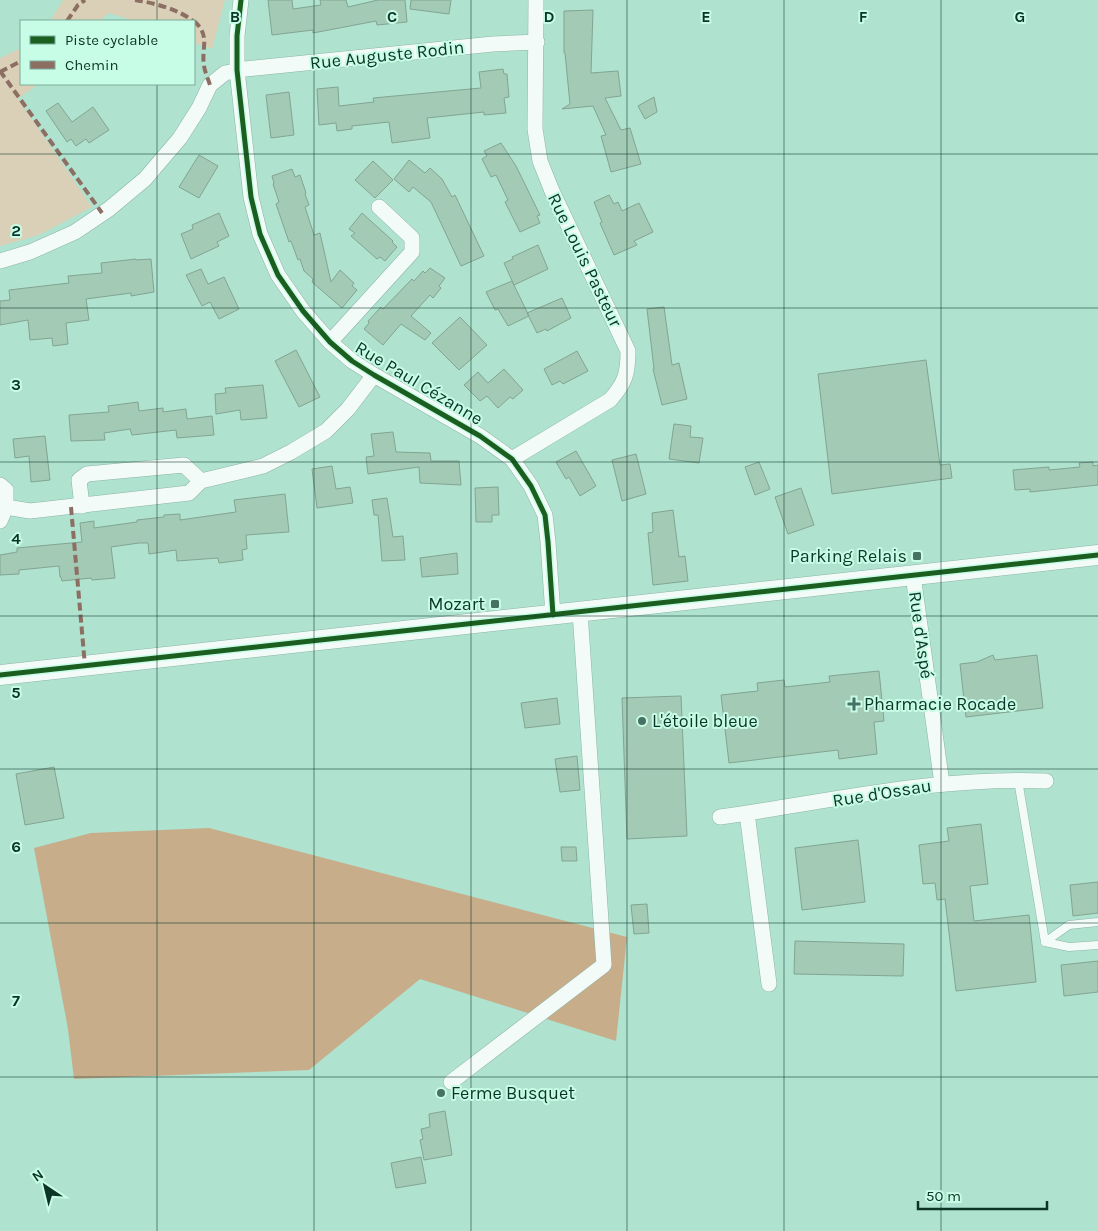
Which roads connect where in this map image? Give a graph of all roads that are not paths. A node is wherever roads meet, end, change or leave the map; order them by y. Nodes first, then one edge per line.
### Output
1 (241, 0) edge
2 (536, 0) edge
3 (537, 42) junction
4 (237, 70) junction
5 (379, 207) dead end
6 (0, 261) edge
7 (330, 342) junction
8 (374, 375) junction
9 (512, 460) junction
10 (201, 481) junction
11 (0, 485) edge
12 (82, 506) junction
13 (6, 507) junction
14 (0, 521) edge
15 (1098, 554) edge
16 (913, 575) junction
17 (580, 612) junction
18 (553, 615) junction
19 (0, 675) edge
20 (1018, 780) junction
21 (1046, 781) dead end
22 (942, 784) junction
23 (747, 813) junction
24 (720, 817) dead end
25 (1098, 922) edge
26 (1046, 942) junction
27 (1098, 945) edge
28 (769, 984) dead end
29 (451, 1082) dead end

1 - 4 street, Rue Paul Cézanne
2 - 3 street, Rue Louis Pasteur
3 - 4 street, Rue Auguste Rodin
3 - 9 street, Rue Louis Pasteur
4 - 6 street
4 - 7 street, Rue Paul Cézanne
5 - 7 street
7 - 8 street, Rue Paul Cézanne
8 - 9 street, Rue Paul Cézanne
8 - 10 street
9 - 18 street, Rue Paul Cézanne
10 - 12 street
10 - 12 street
11 - 13 street
12 - 13 street
13 - 14 street
15 - 16 main road
16 - 17 main road
16 - 22 street, Rue d'Aspé
17 - 18 main road
17 - 29 street
18 - 19 main road
20 - 21 street, Rue d'Ossau
20 - 22 street, Rue d'Ossau
20 - 26 lane
22 - 23 street, Rue d'Ossau
23 - 24 street, Rue d'Ossau
23 - 28 street
25 - 26 lane
26 - 27 lane

